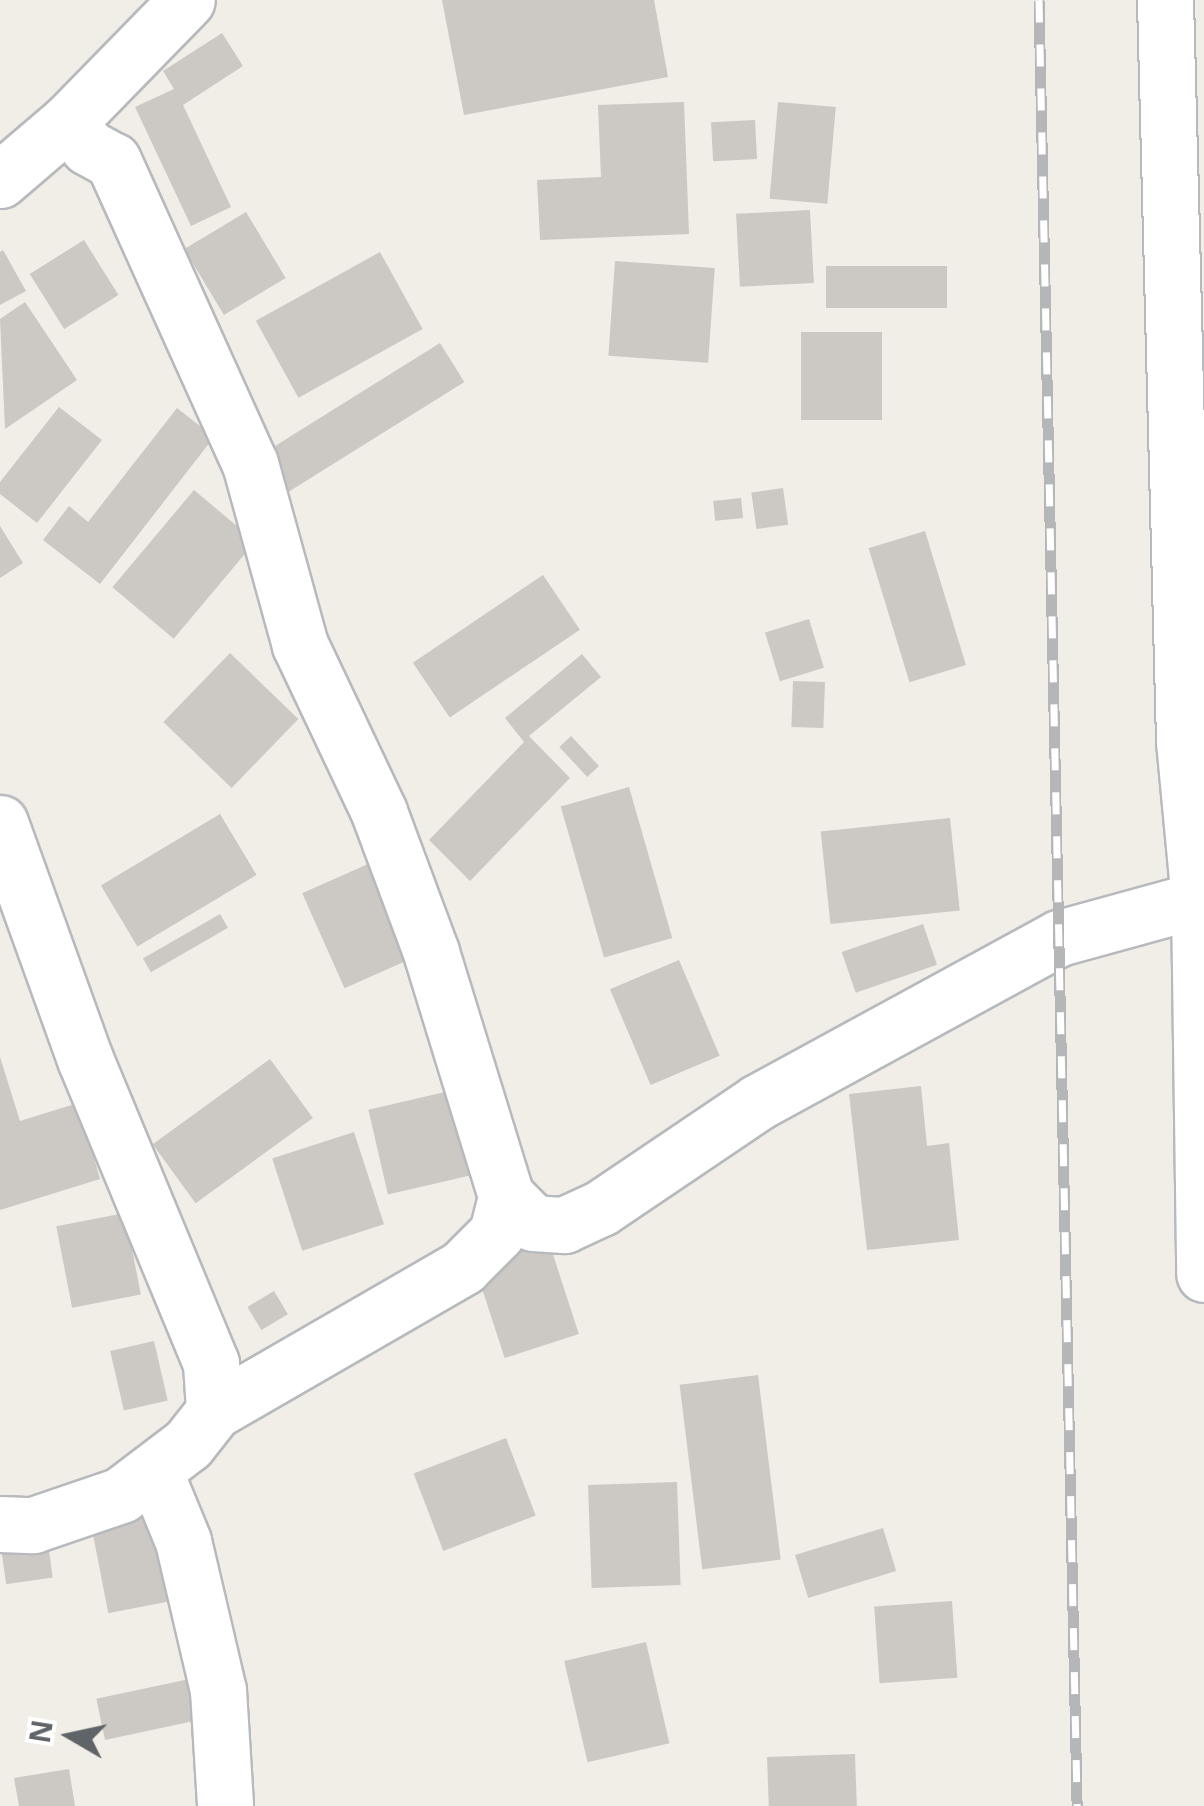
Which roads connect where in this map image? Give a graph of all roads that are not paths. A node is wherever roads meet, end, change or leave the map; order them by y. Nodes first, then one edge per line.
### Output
1 (187, 0) edge
2 (1165, 0) edge
3 (68, 122) junction
4 (0, 180) edge
5 (0, 823) edge
6 (1202, 899) edge
7 (506, 1196) junction
8 (1204, 1274) edge
9 (214, 1411) junction
10 (154, 1472) junction
11 (0, 1524) edge
12 (225, 1806) edge

1 - 3 street
2 - 6 street
3 - 4 street
3 - 7 street
5 - 9 street
6 - 7 street
6 - 8 street
7 - 9 street
9 - 10 street
10 - 11 street
10 - 12 street

